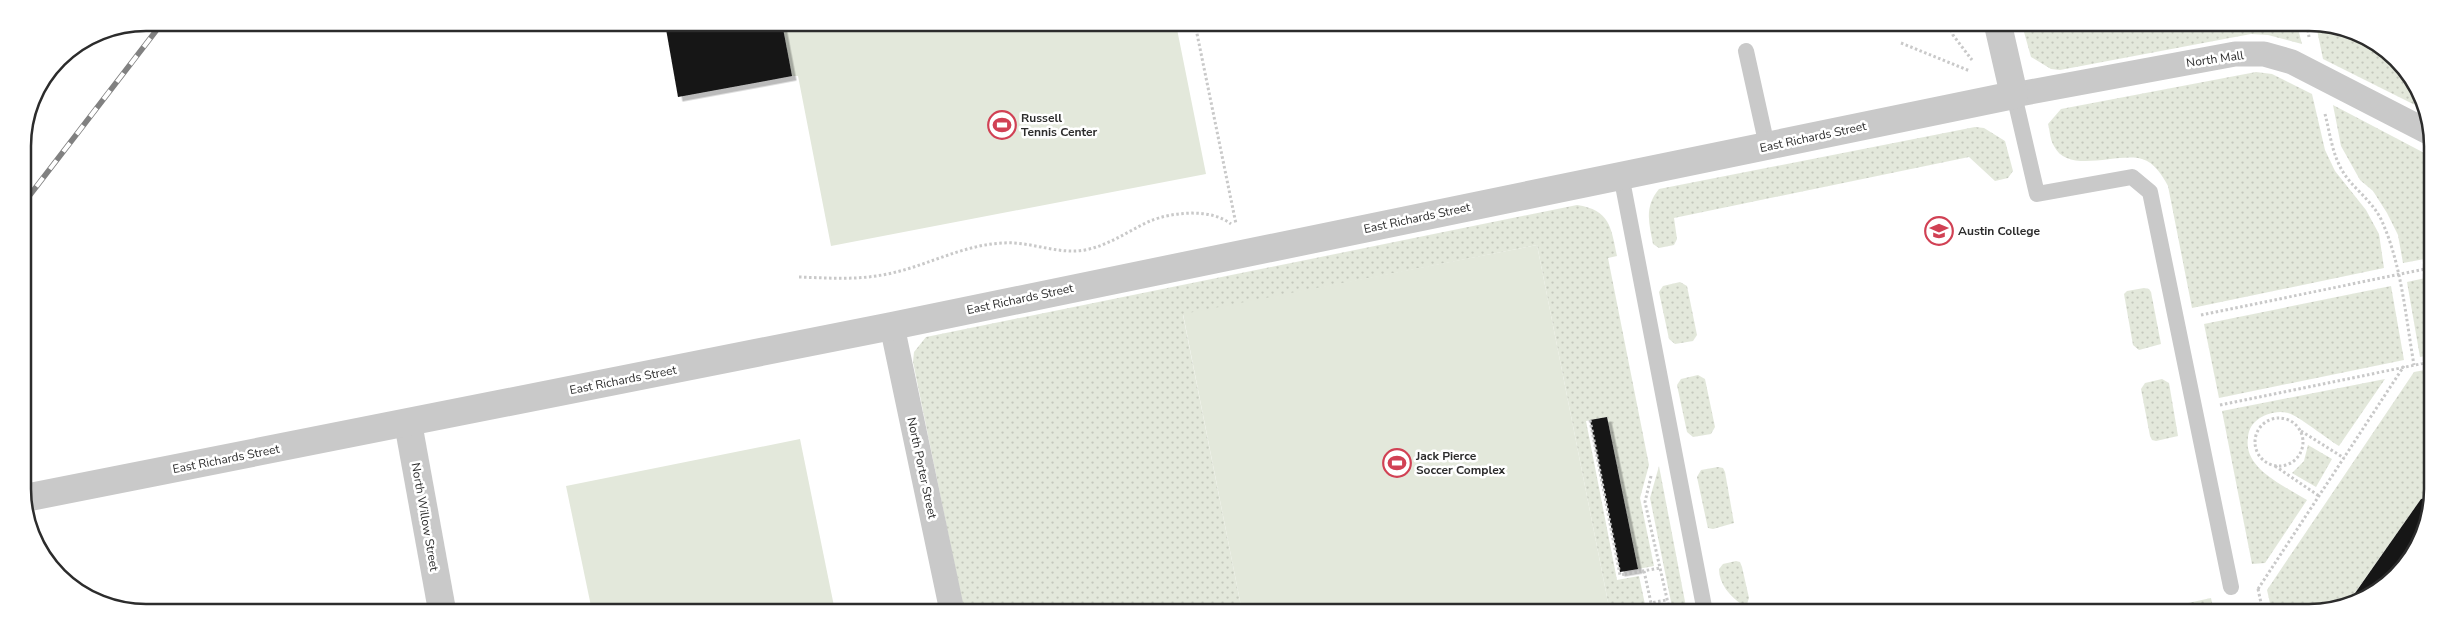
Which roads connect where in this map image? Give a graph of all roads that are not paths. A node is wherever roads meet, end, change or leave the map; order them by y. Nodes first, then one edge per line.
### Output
1 (2000, 31) edge
2 (1746, 52) dead end
3 (2014, 95) junction
4 (2423, 129) edge
5 (1767, 146) junction
6 (1621, 175) junction
7 (892, 326) junction
8 (408, 423) junction
9 (32, 497) edge
10 (2231, 587) dead end
11 (441, 604) edge
12 (951, 604) edge
13 (1703, 604) edge

1 - 3 street
2 - 5 lane
3 - 4 street, North Mall
3 - 5 street, East Richards Street
3 - 10 lane
5 - 6 street, East Richards Street
6 - 7 street, East Richards Street
6 - 13 lane
7 - 8 street, East Richards Street
7 - 12 street, North Porter Street
8 - 9 street, East Richards Street
8 - 11 street, North Willow Street

